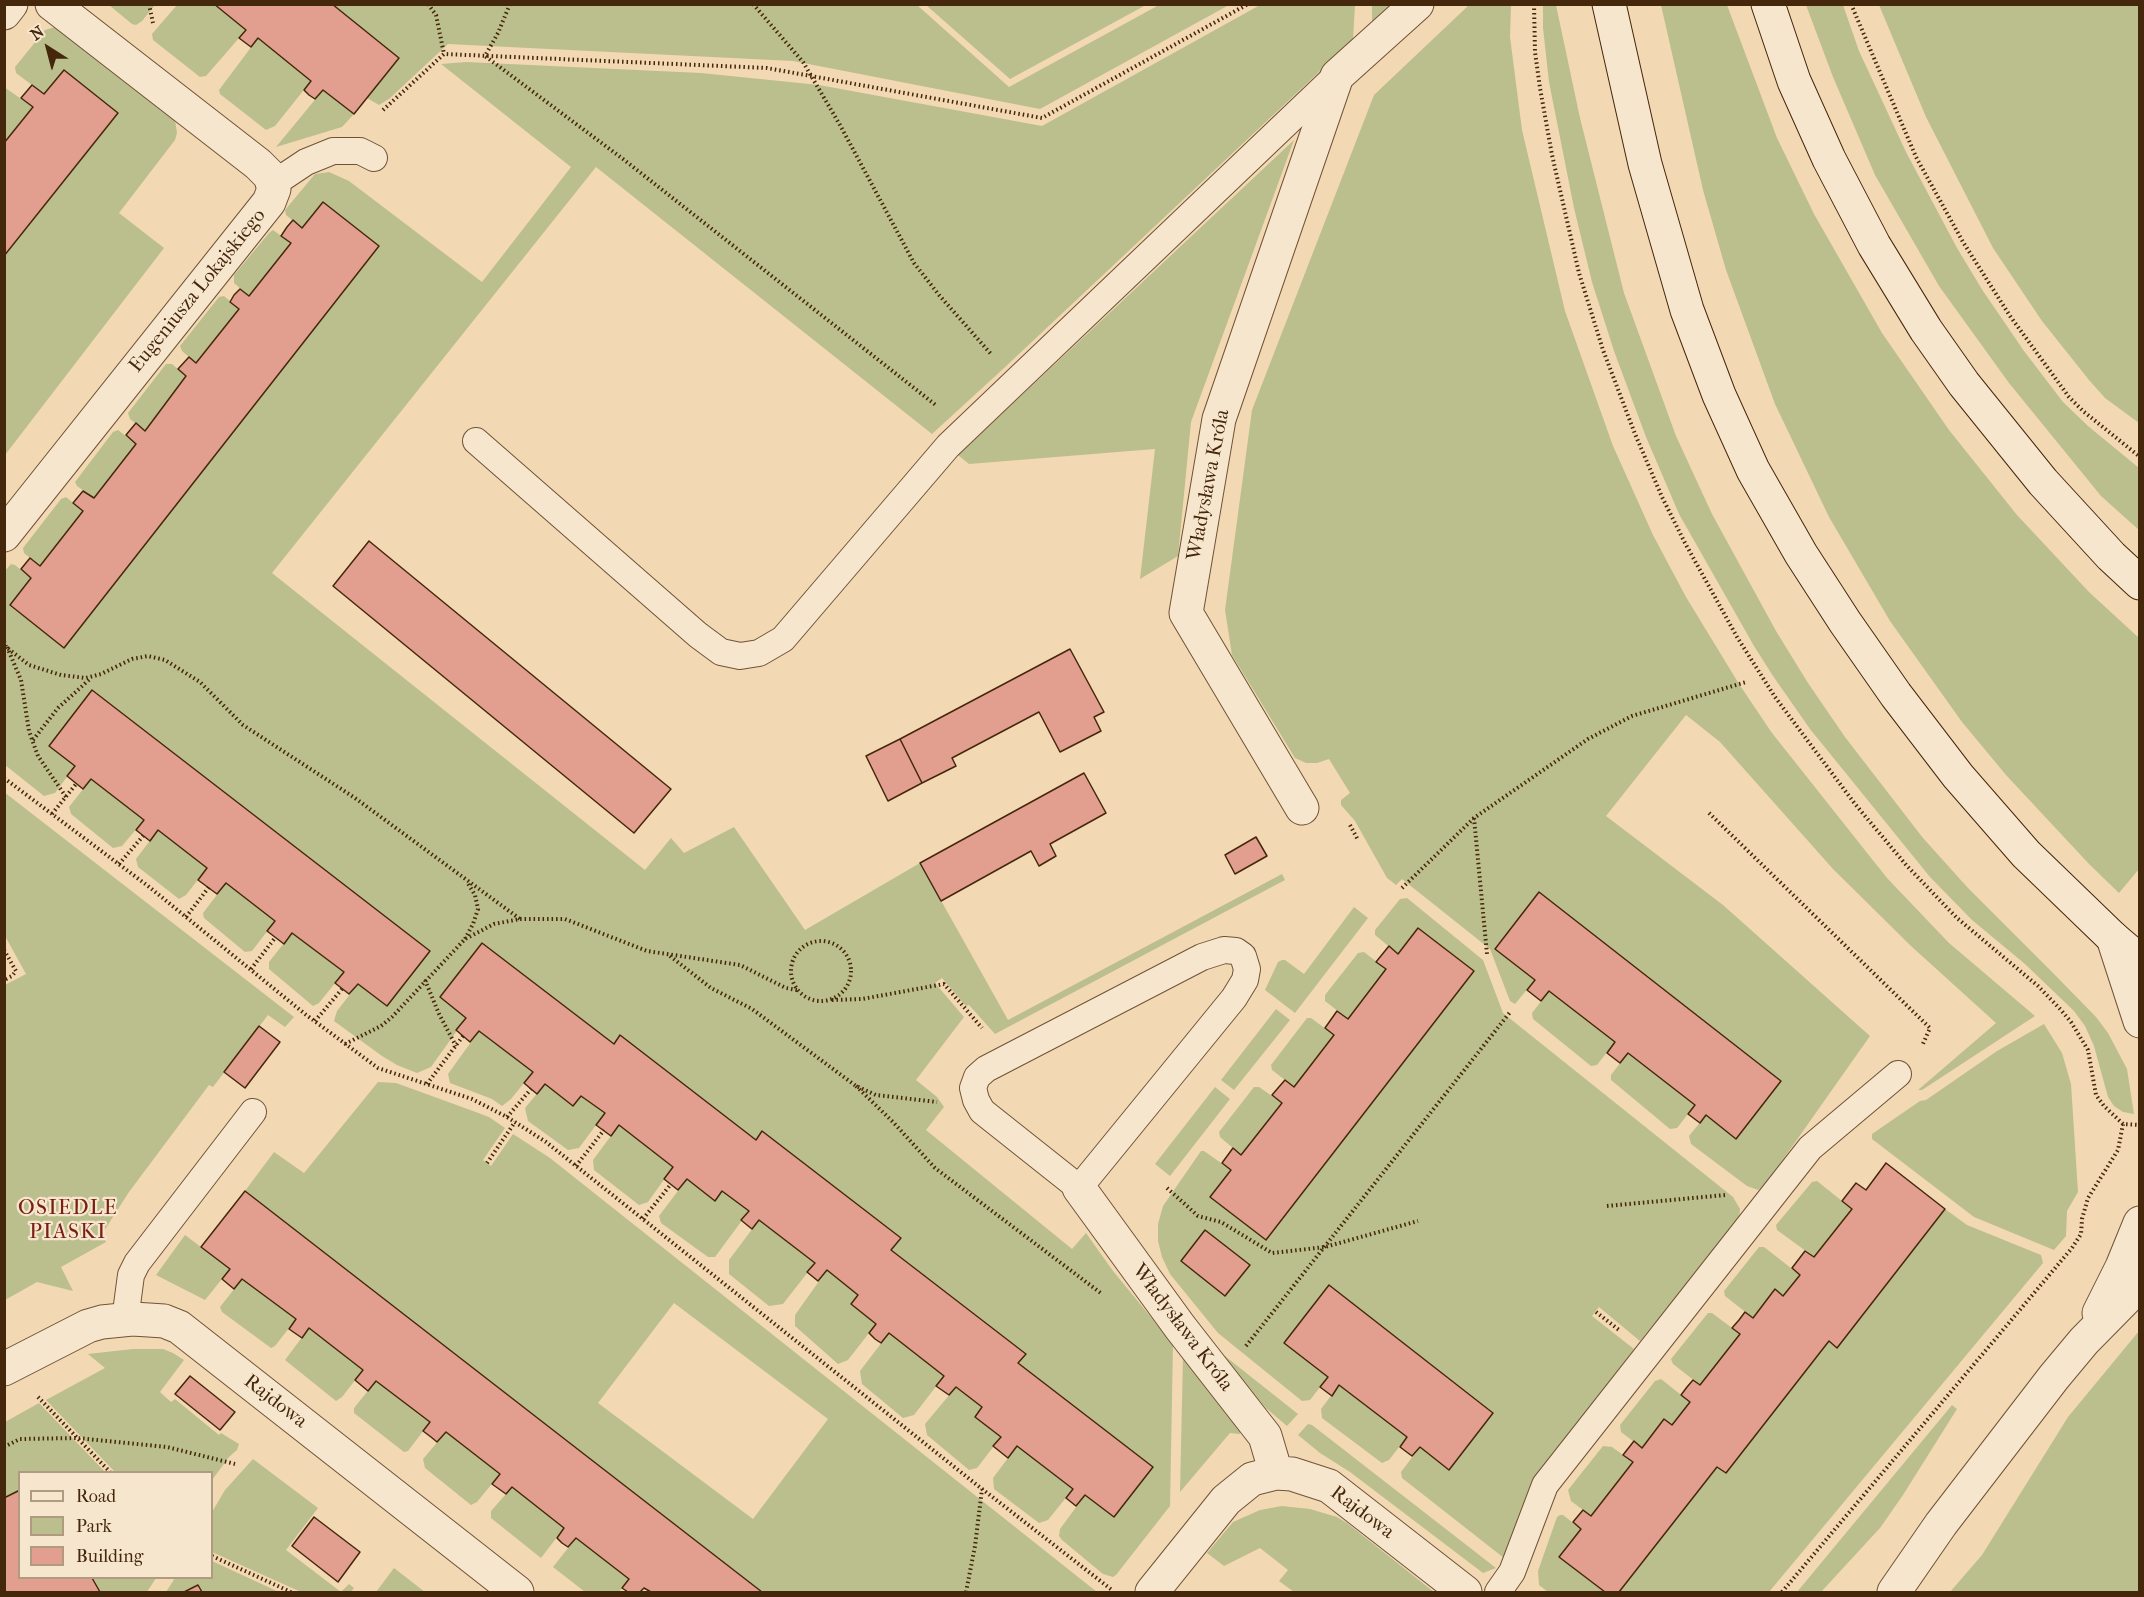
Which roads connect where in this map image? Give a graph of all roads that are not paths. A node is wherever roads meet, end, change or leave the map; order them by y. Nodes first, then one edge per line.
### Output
1 (11, 4) edge
2 (52, 4) edge
3 (1417, 4) edge
4 (1609, 4) edge
5 (1768, 4) edge
6 (4, 13) edge
7 (1337, 76) junction
8 (374, 158) dead end
9 (273, 184) junction
10 (476, 441) dead end
11 (4, 535) edge
12 (2139, 583) edge
13 (1302, 808) dead end
14 (2113, 938) junction
15 (2139, 961) edge
16 (2139, 1021) edge
17 (1898, 1074) road end
18 (253, 1112) dead end
19 (1078, 1188) junction
20 (2139, 1223) edge
21 (2139, 1284) edge
22 (125, 1320) junction
23 (2084, 1341) junction
24 (4, 1369) edge
25 (1276, 1473) junction
26 (517, 1593) edge
27 (1152, 1593) edge
28 (1465, 1593) edge
29 (1498, 1593) edge
30 (1894, 1593) edge

1 - 6 street
2 - 9 street, Eugeniusza Lokajskiego
3 - 7 street, Władysława Króla
4 - 14 street
5 - 12 street
7 - 10 lane, Władysława Króla
7 - 13 street, Władysława Króla
8 - 9 lane
9 - 11 street, Eugeniusza Lokajskiego
14 - 15 street
14 - 16 street
17 - 29 lane
18 - 22 lane
19 - 19 lane
19 - 25 street, Władysława Króla
20 - 23 street
21 - 23 street
22 - 24 street, Rajdowa
22 - 26 street, Rajdowa
23 - 30 street
25 - 27 street, Rajdowa
25 - 28 street, Rajdowa

